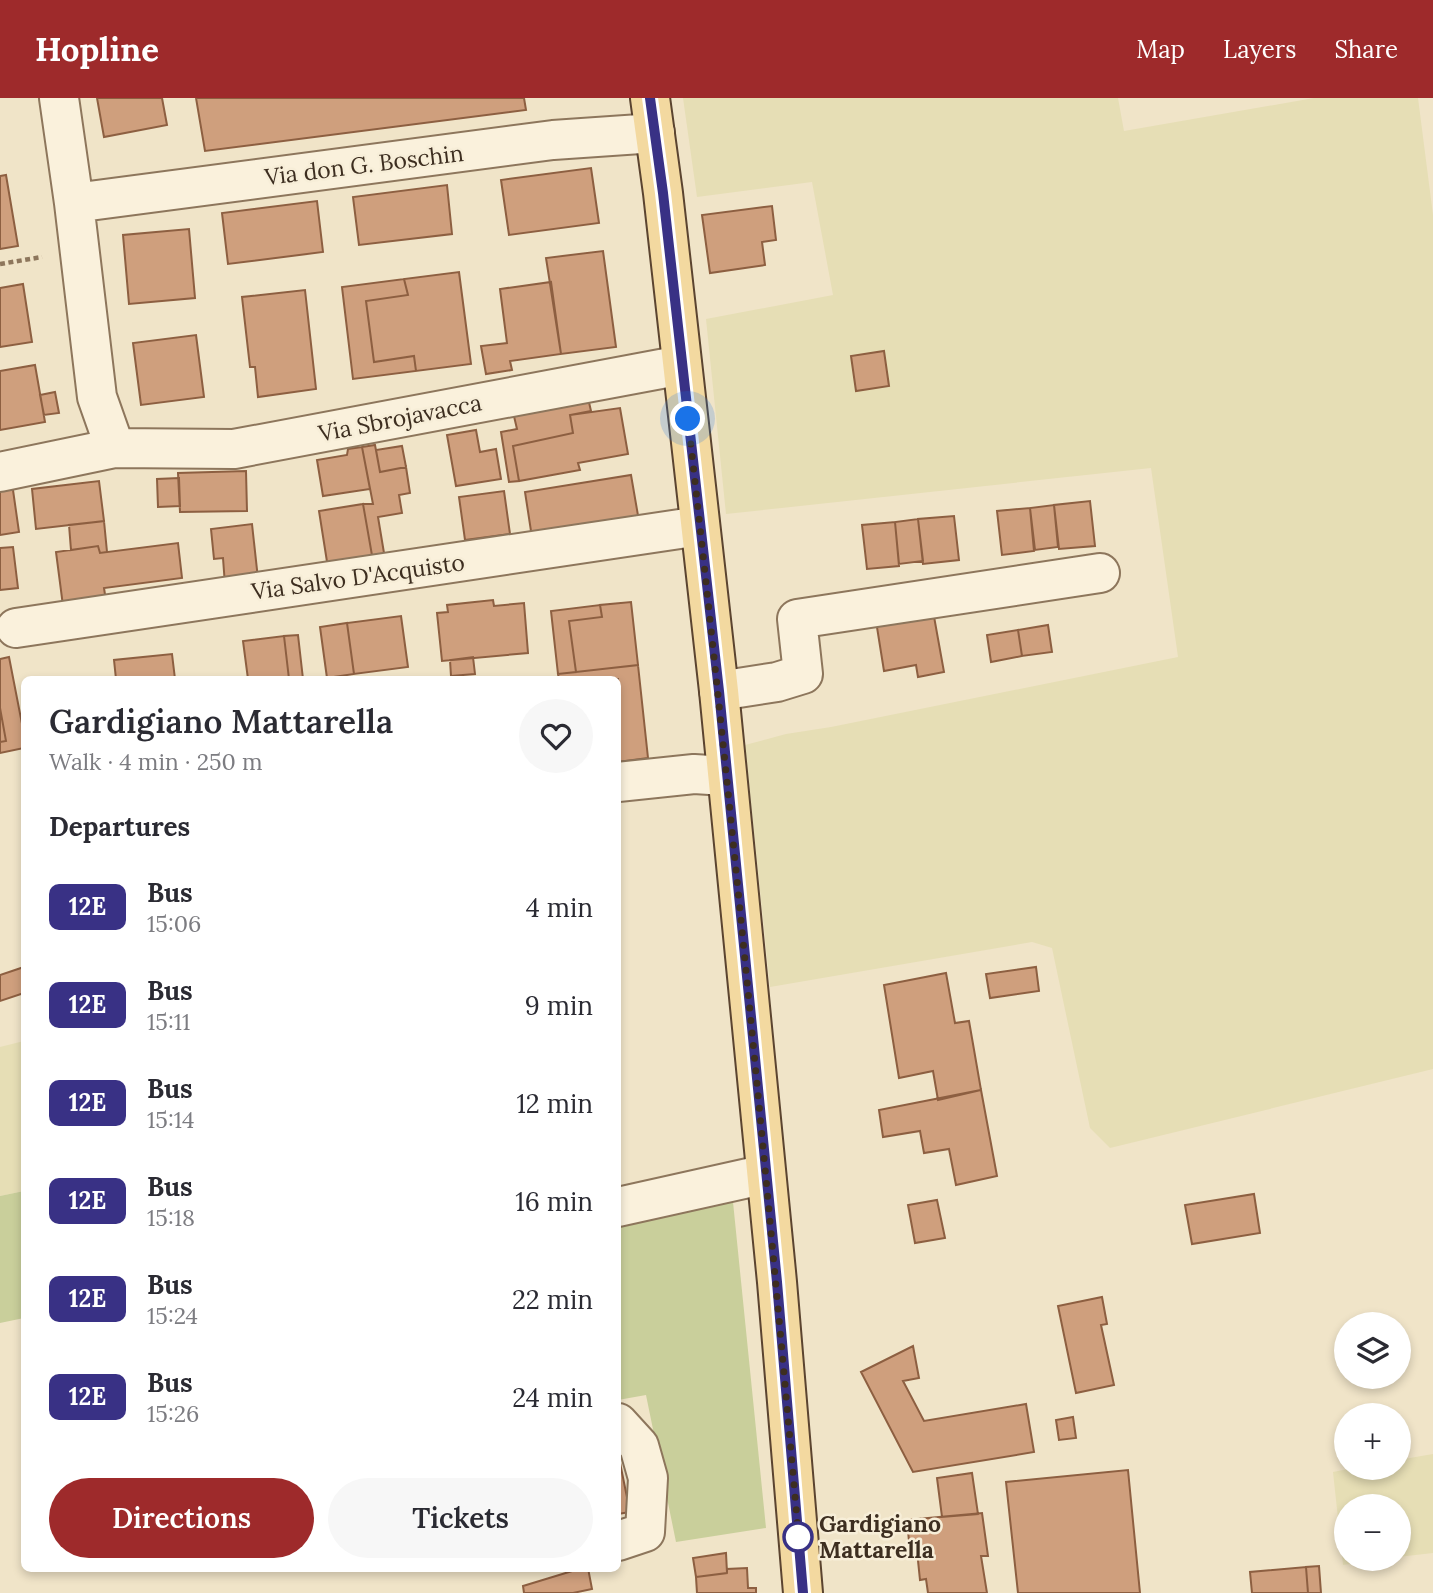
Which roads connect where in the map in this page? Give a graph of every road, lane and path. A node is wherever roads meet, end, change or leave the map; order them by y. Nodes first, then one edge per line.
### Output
1 (59, 98) edge
2 (652, 115) edge
3 (74, 203) junction
4 (42, 257) dead end
5 (0, 264) edge
6 (682, 365) junction
7 (115, 448) junction
8 (0, 472) edge
9 (700, 526) junction
10 (1100, 573) dead end
11 (16, 628) dead end
12 (719, 691) junction
13 (726, 776) junction
14 (621, 782) edge
15 (765, 1174) junction
16 (621, 1206) edge
17 (621, 1426) edge
18 (621, 1540) edge
19 (803, 1593) edge

1 - 3 street
2 - 3 street, Via don G. Boschin
2 - 6 main road
3 - 7 street
4 - 5 path
6 - 7 street, Via Sbrojavacca
6 - 9 main road
7 - 8 street, Via Sbrojavacca
9 - 11 street, Via Salvo D'Acquisto
9 - 12 main road
10 - 12 street
12 - 13 main road
13 - 14 street
13 - 15 main road
15 - 16 street
15 - 19 main road
17 - 18 street

